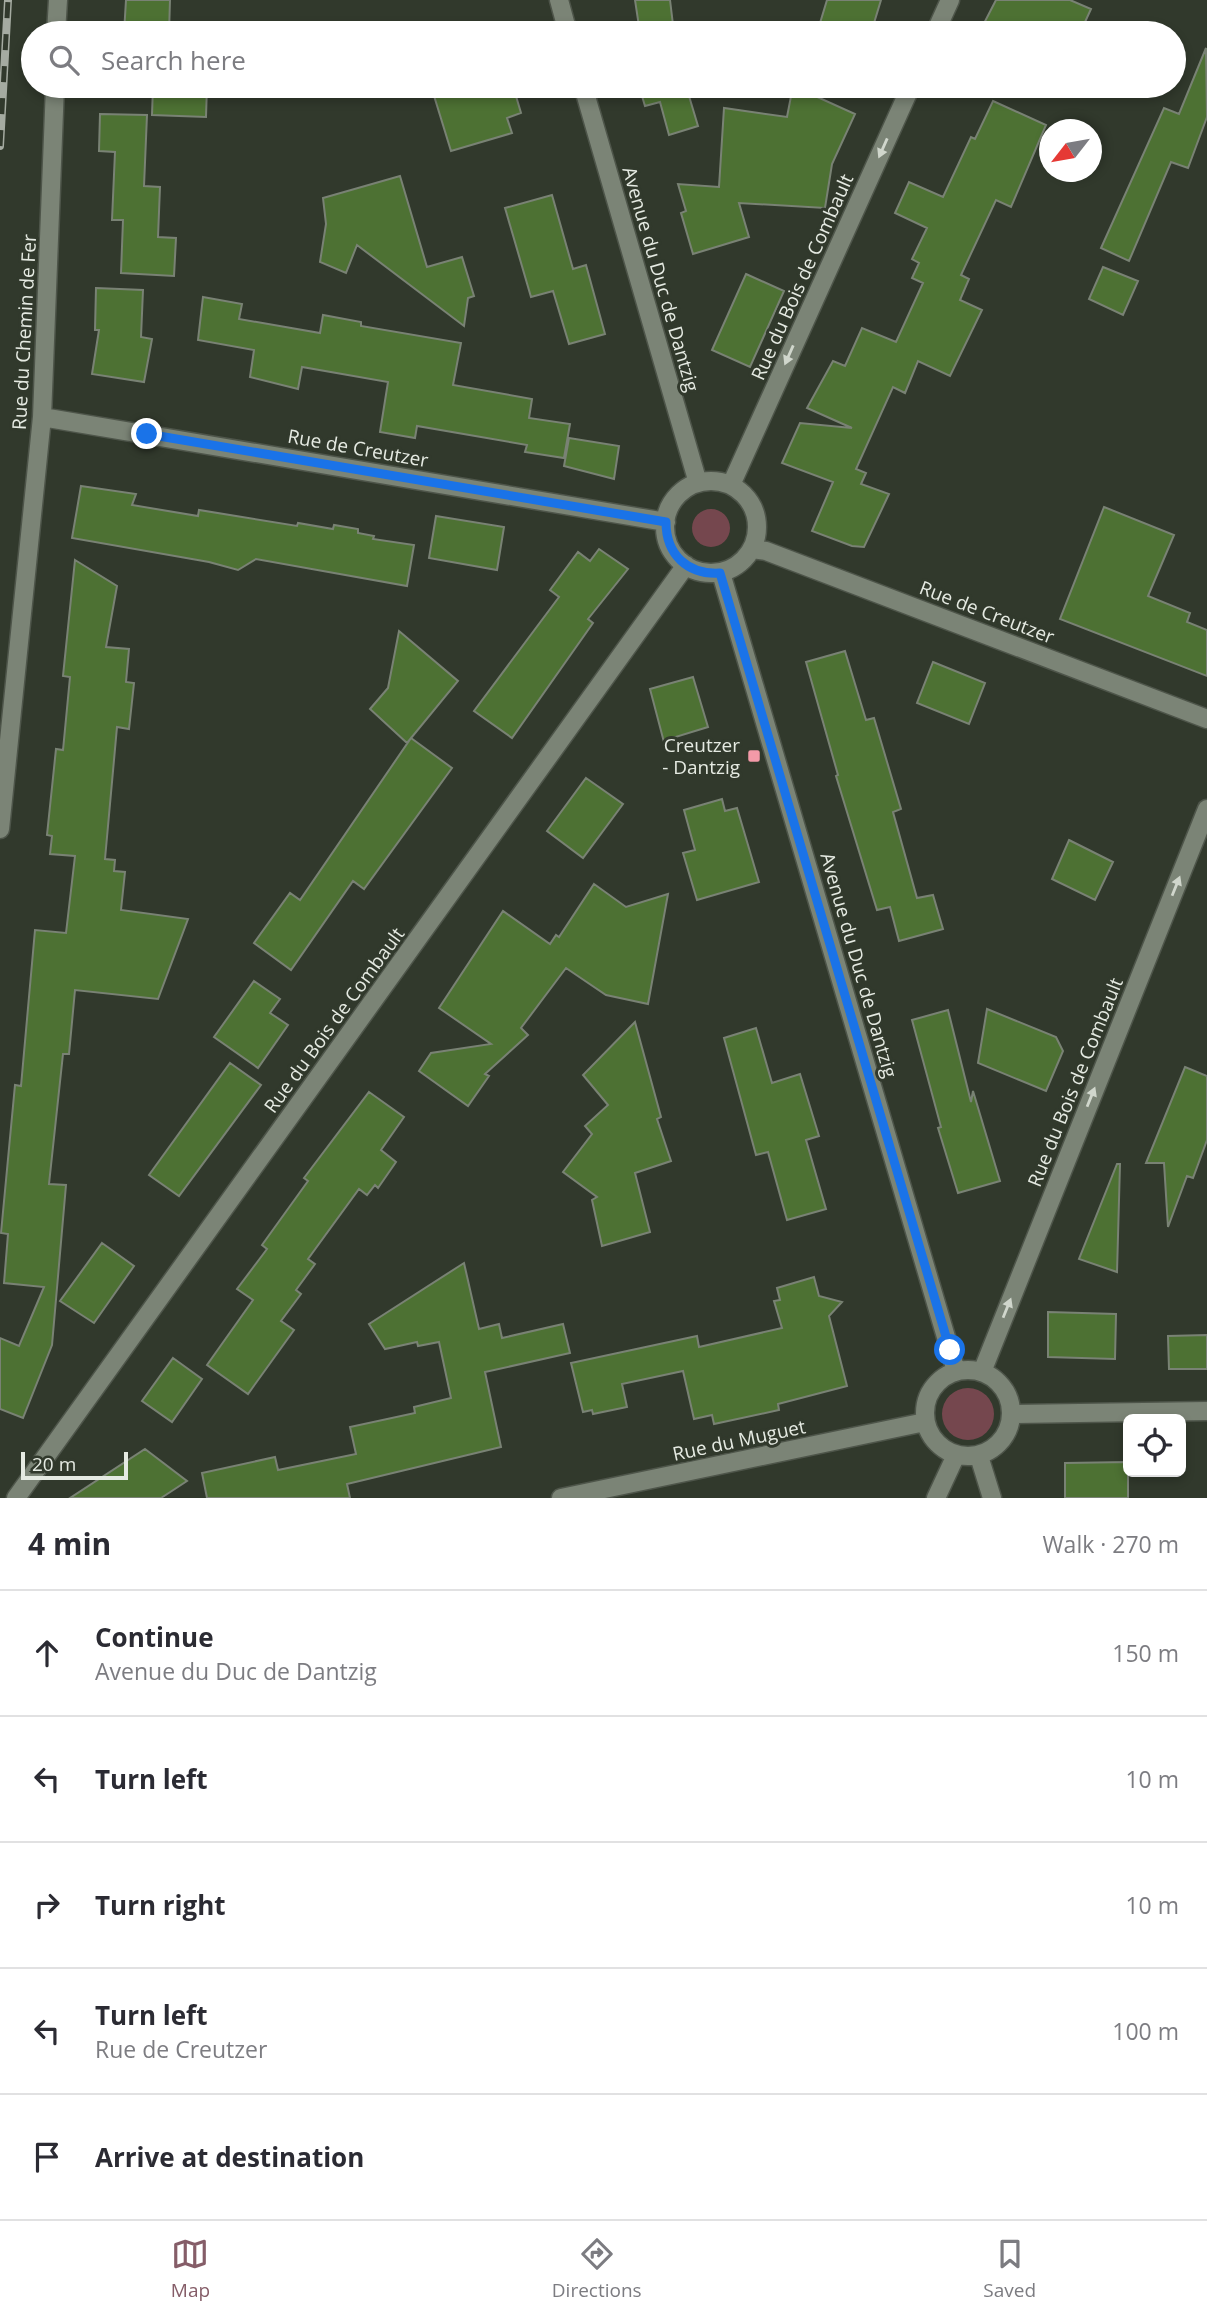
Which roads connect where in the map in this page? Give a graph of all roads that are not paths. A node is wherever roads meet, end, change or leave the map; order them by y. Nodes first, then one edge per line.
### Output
1 (58, 0) edge
2 (559, 0) edge
3 (950, 0) edge
4 (57, 21) edge
5 (565, 21) edge
6 (940, 21) edge
7 (55, 98) edge
8 (586, 98) edge
9 (906, 98) edge
10 (42, 417) junction
11 (698, 483) junction
12 (731, 485) junction
13 (666, 522) junction
14 (752, 549) junction
15 (686, 565) junction
16 (720, 573) junction
17 (1207, 719) edge
18 (1207, 809) edge
19 (0, 829) edge
20 (956, 1371) junction
21 (982, 1371) junction
22 (1207, 1411) edge
23 (1011, 1414) junction
24 (925, 1422) junction
25 (956, 1455) junction
26 (979, 1456) junction
27 (16, 1498) edge
28 (561, 1498) edge
29 (936, 1498) edge
30 (992, 1498) edge

1 - 4 street
2 - 5 street
3 - 6 street
7 - 10 street, Rue du Chemin de Fer
8 - 11 street, Avenue du Duc de Dantzig
9 -> 12 street, Rue du Bois de Combault
10 - 13 street, Rue de Creutzer
10 - 19 street, Rue du Chemin de Fer
11 - 12 street
11 - 13 street
12 - 14 street
13 - 15 street
14 - 16 street
14 - 17 street, Rue de Creutzer
15 - 16 street
15 - 27 street, Rue du Bois de Combault
16 - 20 street, Avenue du Duc de Dantzig
21 -> 18 street, Rue du Bois de Combault
20 - 21 street
20 - 24 street
21 - 23 street
22 - 23 street
23 - 26 street
24 - 25 street
24 - 28 street, Rue du Muguet
25 - 26 street
25 - 29 street
26 - 30 street

